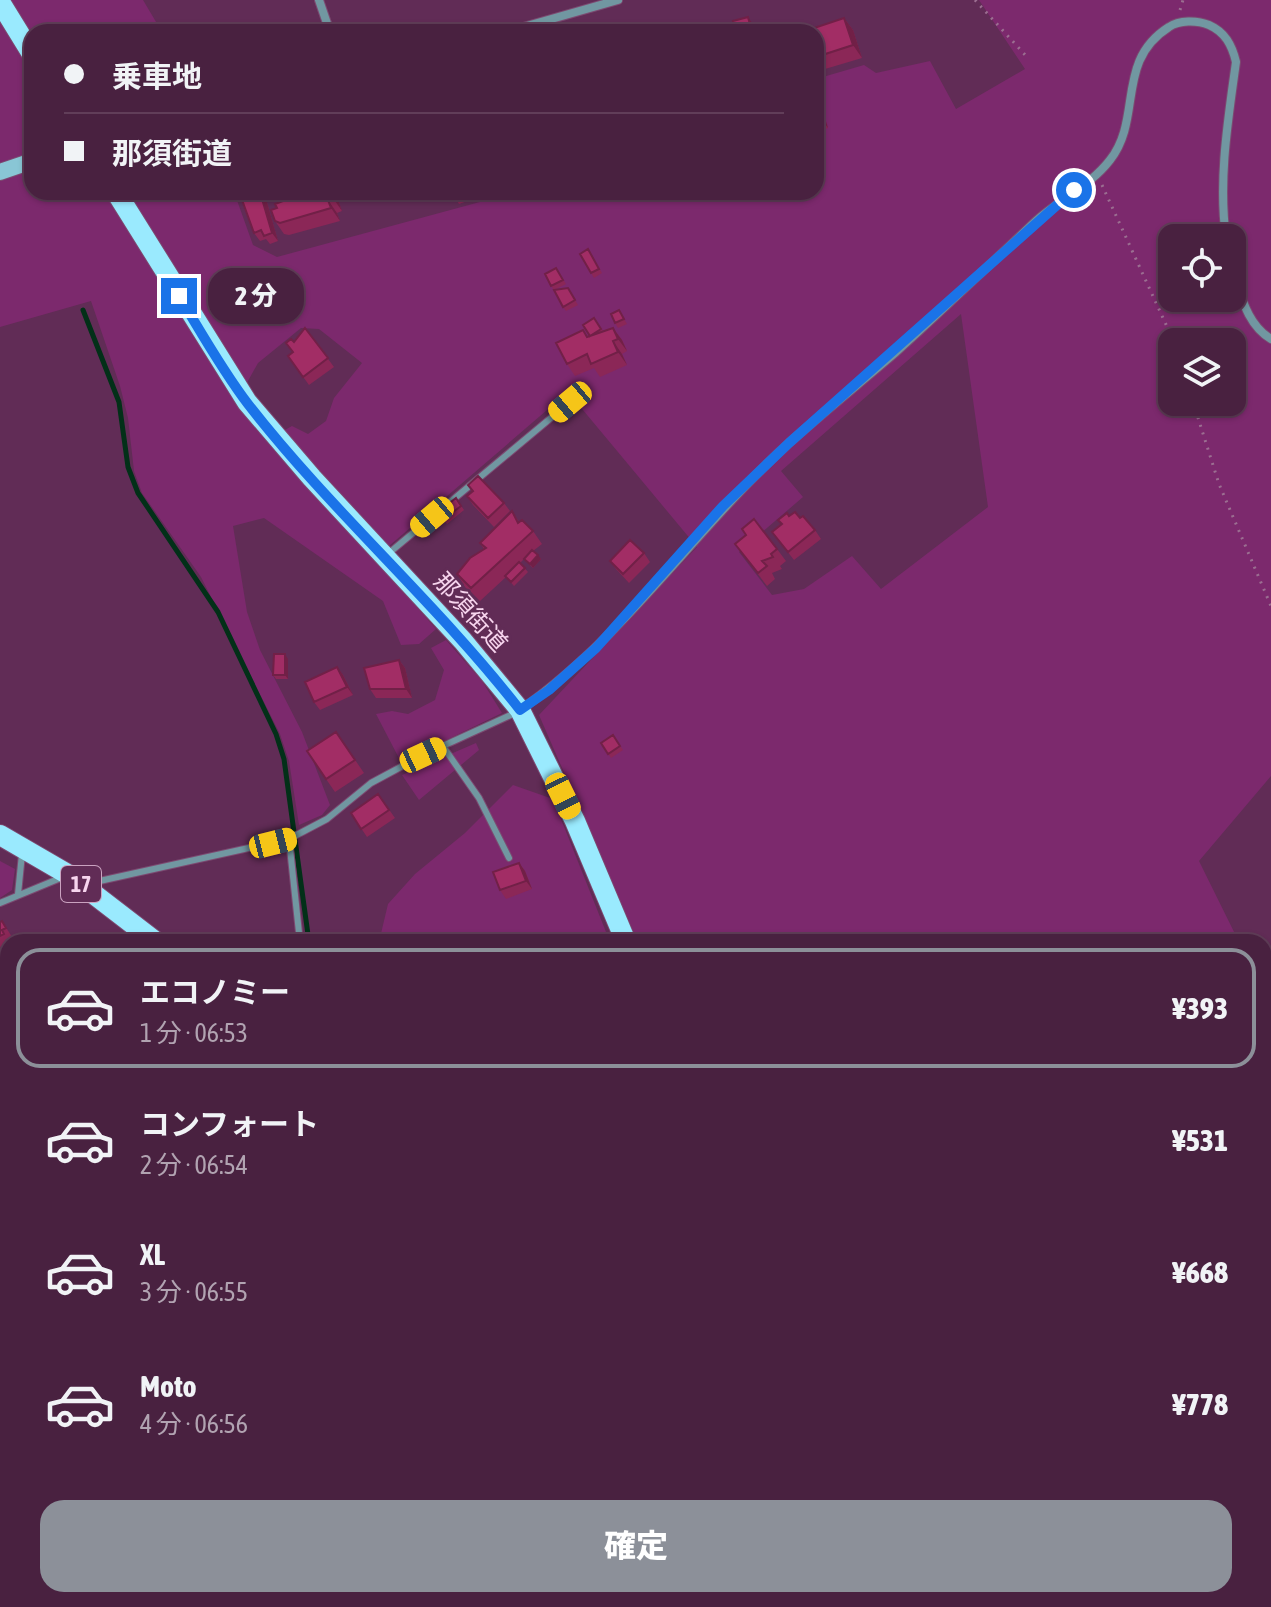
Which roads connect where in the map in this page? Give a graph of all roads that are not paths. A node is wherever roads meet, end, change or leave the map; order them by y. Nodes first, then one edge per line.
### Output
1 (319, 0) edge
2 (618, 0) edge
3 (0, 2) edge
4 (327, 24) edge
5 (534, 24) edge
6 (24, 41) edge
7 (24, 164) edge
8 (0, 172) edge
9 (121, 200) edge
10 (1224, 224) edge
11 (1246, 308) edge
12 (1271, 339) edge
13 (570, 402) dead end
14 (386, 556) junction
15 (520, 710) junction
16 (442, 745) junction
17 (0, 835) edge
18 (289, 839) junction
19 (22, 846) junction
20 (509, 858) dead end
21 (76, 880) junction
22 (18, 894) junction
23 (0, 903) edge
24 (146, 934) edge
25 (299, 934) edge
26 (623, 934) edge

1 - 4 street
2 - 5 street
3 - 6 main road
7 - 8 street
9 - 14 main road, 那須街道
10 - 15 street
11 - 12 street
13 - 14 lane
14 - 15 main road, 那須街道
15 - 16 lane
15 - 26 main road, 那須街道
16 - 18 lane
16 - 20 lane
17 - 19 main road, 17
18 - 21 lane
18 - 25 lane
19 - 21 main road, 17
19 - 22 lane
21 - 22 lane
21 - 24 main road, 17
22 - 23 lane

